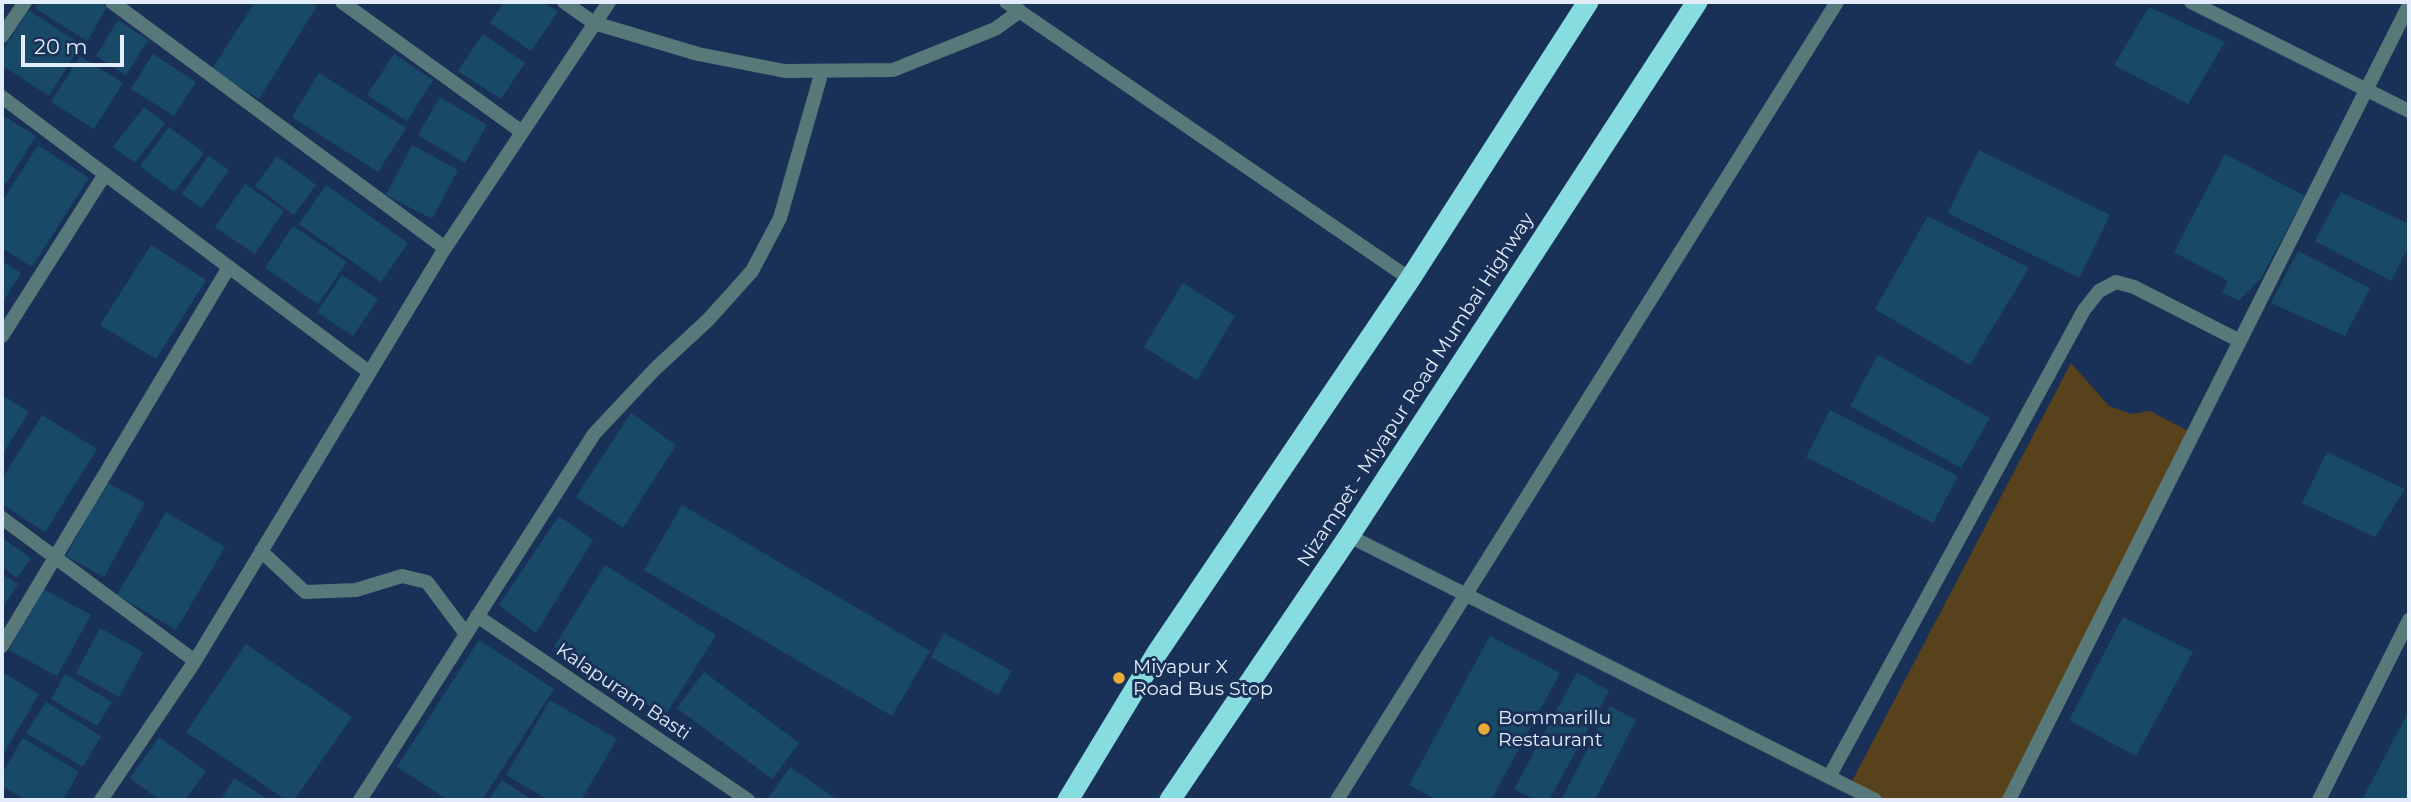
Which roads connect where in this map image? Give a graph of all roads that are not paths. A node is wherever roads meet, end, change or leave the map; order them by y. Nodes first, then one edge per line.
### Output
1 (24, 2) edge
2 (111, 2) edge
3 (342, 2) edge
4 (564, 2) edge
5 (609, 2) edge
6 (1006, 2) edge
7 (1588, 2) edge
8 (1697, 2) edge
9 (1837, 2) edge
10 (2191, 2) edge
11 (2409, 5) edge
12 (1020, 11) junction
13 (594, 23) junction
14 (2, 36) edge
15 (822, 71) junction
16 (2367, 90) junction
17 (2, 97) edge
18 (2409, 111) edge
19 (522, 132) junction
20 (105, 174) junction
21 (445, 248) junction
22 (229, 267) junction
23 (1410, 278) junction
24 (2, 336) edge
25 (2240, 341) junction
26 (369, 372) junction
27 (2, 518) edge
28 (1349, 536) junction
29 (261, 551) junction
30 (56, 556) junction
31 (1465, 594) junction
32 (477, 616) junction
33 (2409, 620) edge
34 (466, 634) junction
35 (2, 646) edge
36 (195, 661) junction
37 (1829, 777) junction
38 (364, 799) edge
39 (101, 800) edge
40 (748, 800) edge
41 (1068, 800) edge
42 (1170, 800) edge
43 (1337, 800) edge
44 (1874, 800) edge
45 (2009, 800) edge
46 (2319, 800) edge

1 - 14 street
2 - 21 street
3 - 19 street
4 - 13 street
5 - 13 street
6 - 12 street
7 - 23 highway
8 - 28 highway, Nizampet - Miyapur Road Mumbai Highway
9 - 31 street
10 - 16 street
11 - 16 street
12 - 15 street
12 - 23 street
13 - 15 street
13 - 19 street
15 - 32 street
16 - 18 street
16 - 25 street
17 - 20 street
19 - 21 street
20 - 22 street
20 - 24 street
21 - 26 street
22 - 26 street
22 - 30 street
23 - 41 highway
25 - 37 street
25 - 45 street
26 - 29 street
27 - 30 street
28 - 31 street
28 - 42 highway, Nizampet - Miyapur Road Mumbai Highway
29 - 34 street
29 - 36 street
30 - 35 street
30 - 36 street
31 - 37 street
31 - 43 street
32 - 34 street
32 - 40 street, Kalapuram Basti
33 - 46 street
34 - 38 street
36 - 39 street
37 - 44 street

